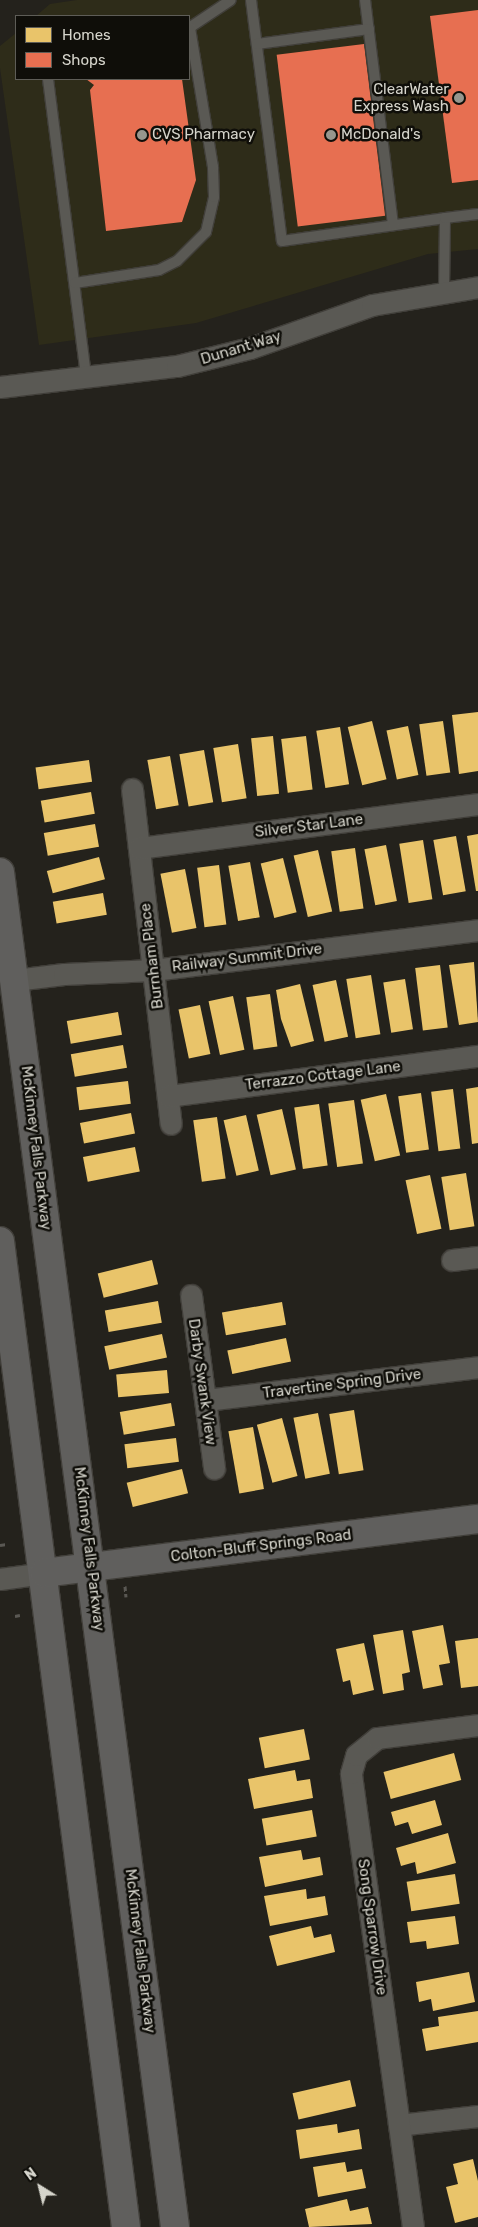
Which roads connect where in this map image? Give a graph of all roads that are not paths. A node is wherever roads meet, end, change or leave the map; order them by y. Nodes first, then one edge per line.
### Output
1 (232, 0) edge
2 (251, 0) edge
3 (366, 0) edge
4 (190, 27) edge
5 (369, 29) junction
6 (190, 34) edge
7 (256, 44) junction
8 (48, 80) edge
9 (478, 214) edge
10 (445, 218) junction
11 (393, 225) junction
12 (75, 283) junction
13 (478, 287) edge
14 (444, 291) junction
15 (86, 376) junction
16 (0, 387) edge
17 (132, 788) dead end
18 (478, 804) edge
19 (140, 848) junction
20 (0, 872) edge
21 (478, 930) edge
22 (153, 970) junction
23 (8, 981) edge
24 (478, 1056) edge
25 (168, 1096) junction
26 (171, 1124) dead end
27 (0, 1241) edge
28 (478, 1257) edge
29 (452, 1260) dead end
30 (191, 1295) dead end
31 (478, 1367) edge
32 (206, 1400) junction
33 (214, 1468) dead end
34 (478, 1519) edge
35 (92, 1567) junction
36 (44, 1573) junction
37 (0, 1579) edge
38 (478, 1725) edge
39 (478, 2116) edge
40 (399, 2126) junction
41 (126, 2227) edge
42 (175, 2227) edge
43 (413, 2227) edge

1 - 4 lane
2 - 7 lane
3 - 5 lane
5 - 7 lane
5 - 11 lane
6 - 12 lane
7 - 11 lane
8 - 12 lane
9 - 10 lane
10 - 11 lane
10 - 14 lane
12 - 15 lane
13 - 14 street, Dunant Way
14 - 15 street, Dunant Way
15 - 16 street, Dunant Way
17 - 19 street, Burnham Place
18 - 19 street, Silver Star Lane
19 - 22 street, Burnham Place
20 - 23 main road, McKinney Falls Parkway
21 - 22 street, Railway Summit Drive
22 - 23 street, Railway Summit Drive
22 - 25 street, Burnham Place
23 - 35 main road, McKinney Falls Parkway
24 - 25 street, Terrazzo Cottage Lane
25 - 26 street, Burnham Place
27 - 36 main road
28 - 29 street
30 - 32 street, Darby Swank View
31 - 32 street, Travertine Spring Drive
32 - 33 street, Darby Swank View
34 - 35 main road, Colton-Bluff Springs Road
35 - 36 main road, Colton-Bluff Springs Road
35 - 42 main road, McKinney Falls Parkway
36 - 37 street
36 - 41 main road
38 - 40 street, Song Sparrow Drive
39 - 40 street
40 - 43 street, Song Sparrow Drive

